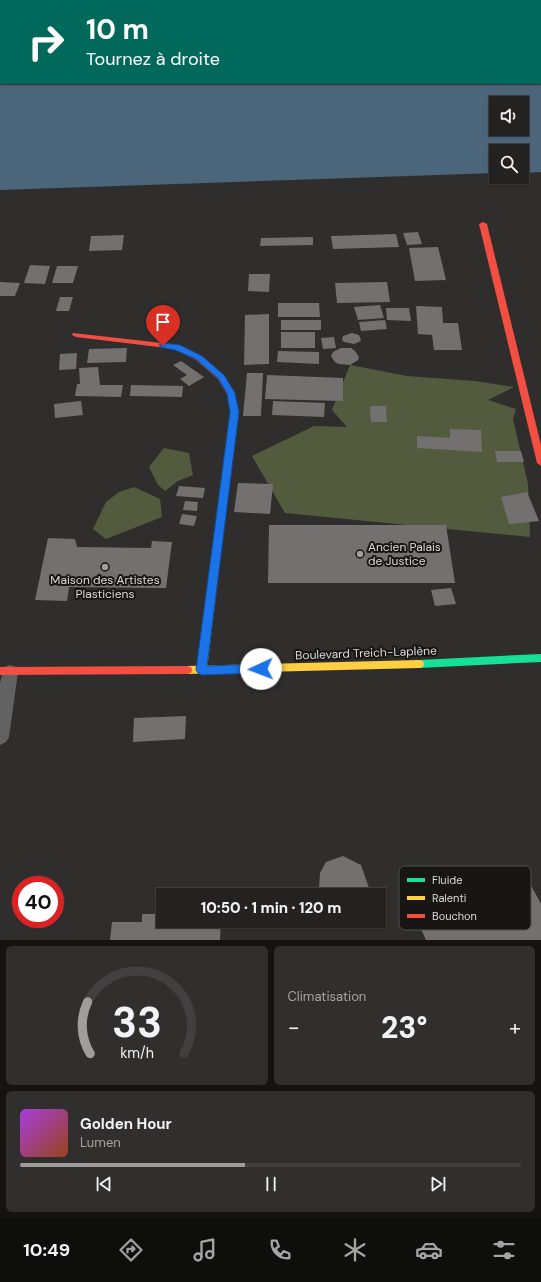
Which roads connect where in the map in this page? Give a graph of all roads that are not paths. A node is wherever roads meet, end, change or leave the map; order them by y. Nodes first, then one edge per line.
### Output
1 (483, 224) dead end
2 (76, 335) dead end
3 (541, 463) edge
4 (541, 658) edge
5 (202, 670) junction
6 (5, 672) edge
7 (0, 737) edge

1 - 3 street
2 - 5 street
4 - 5 street, Boulevard Treich-Laplène
5 - 6 street, Boulevard Treich-Laplène
6 - 7 lane

